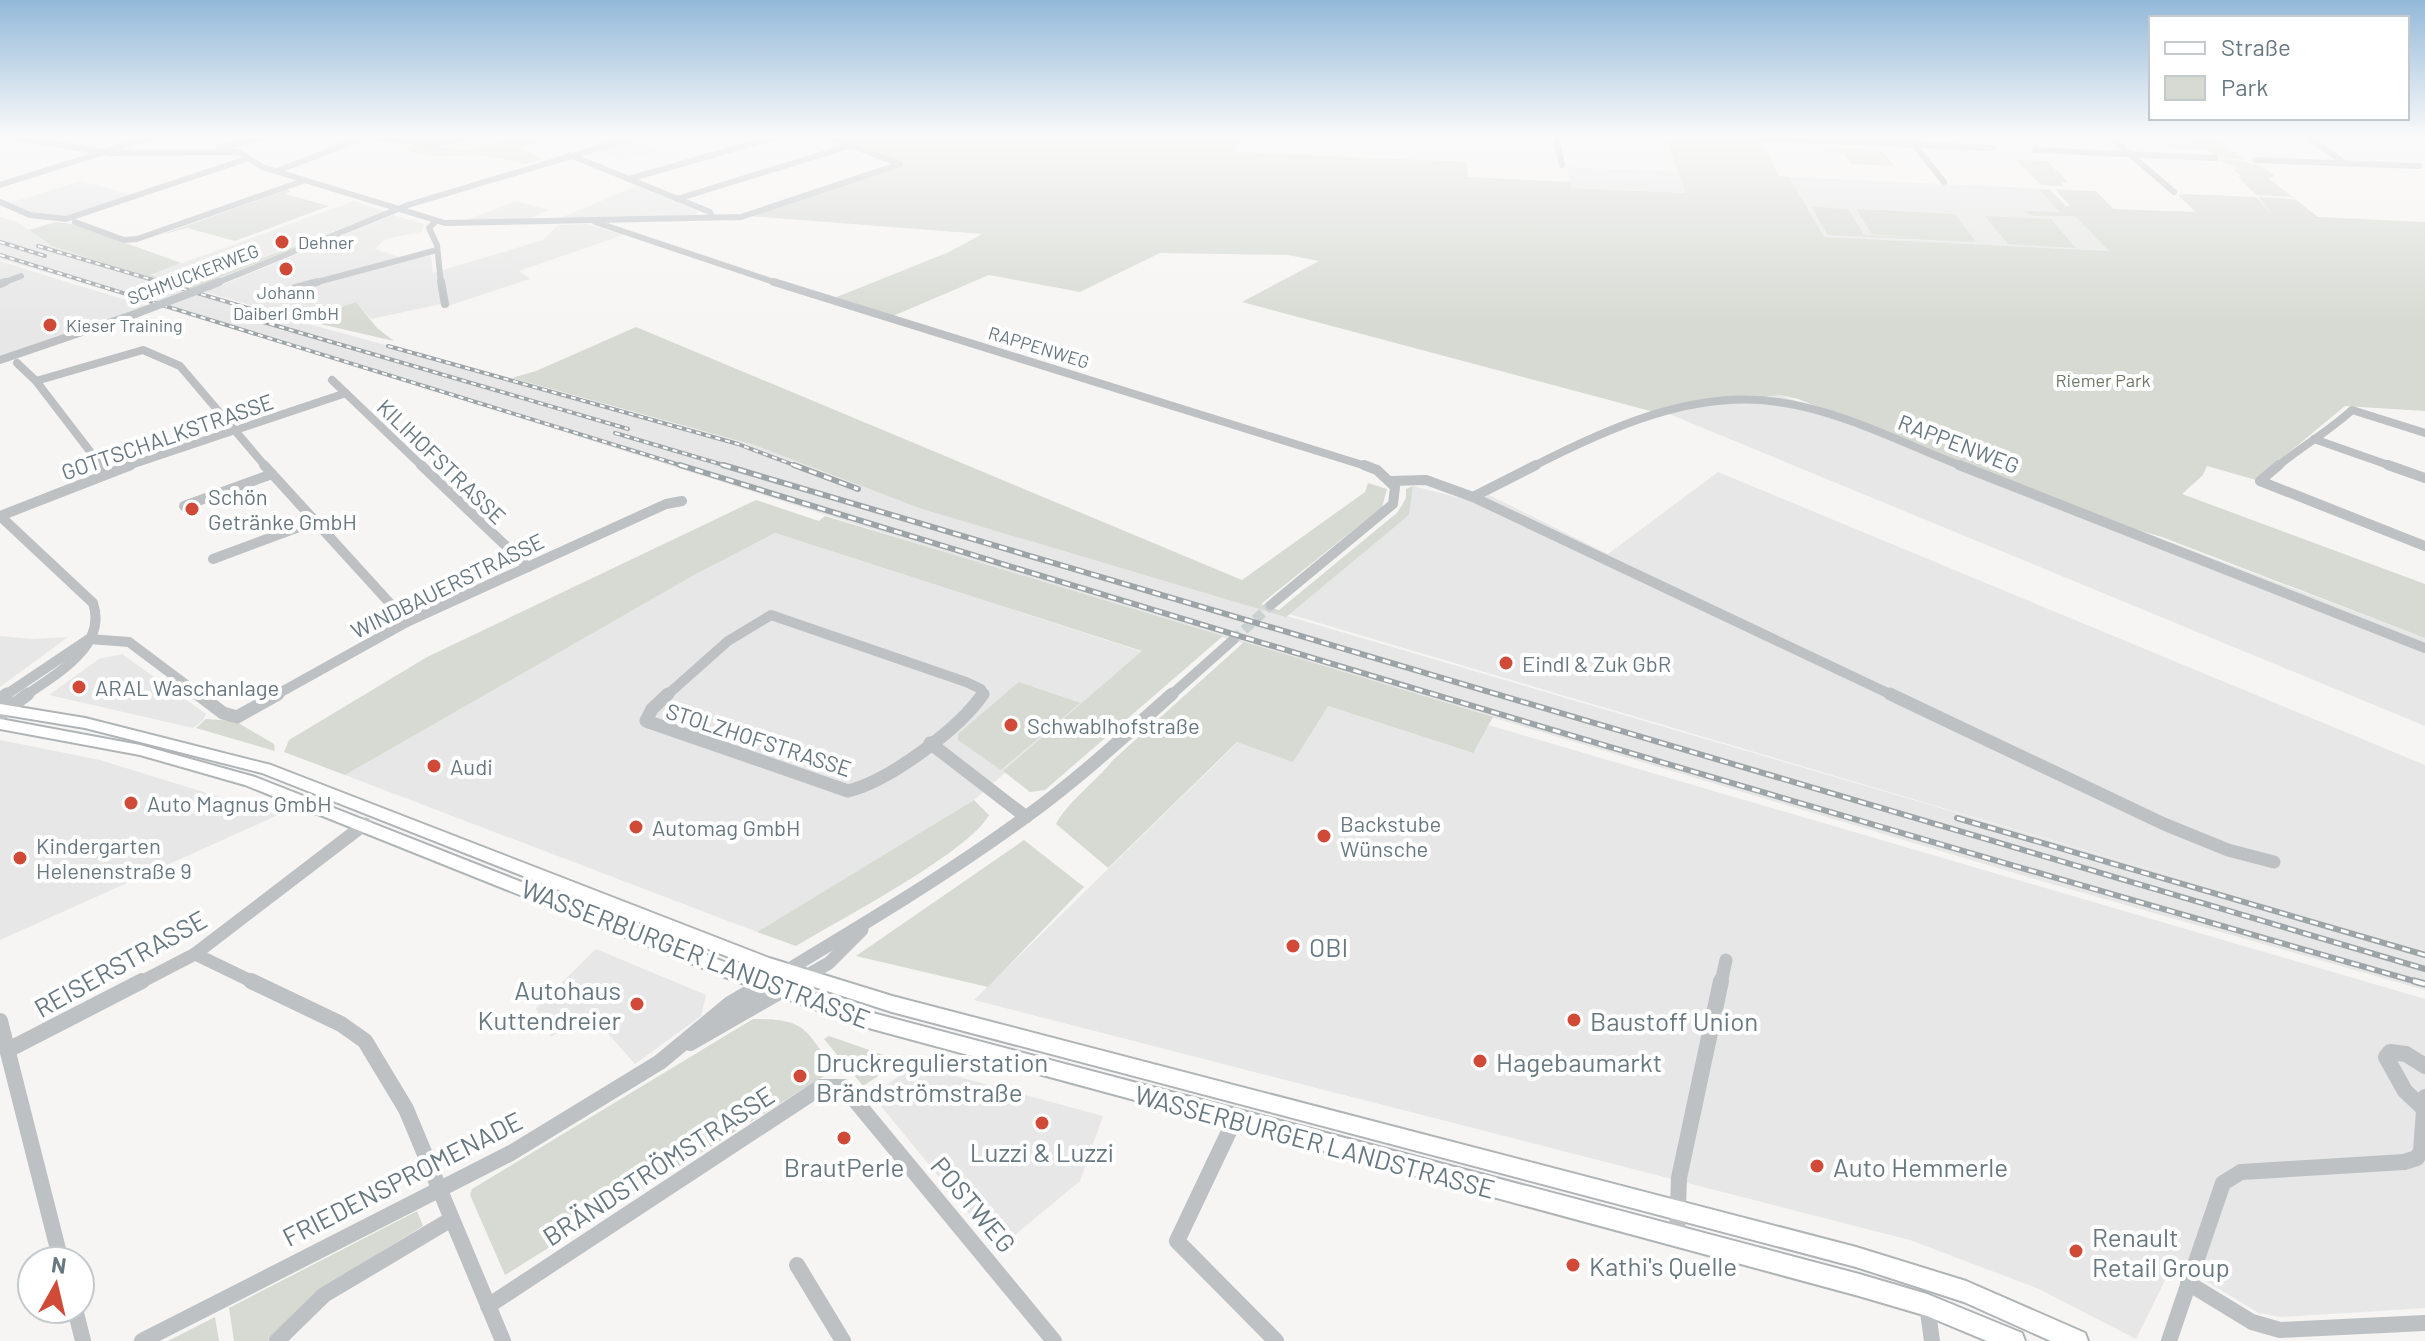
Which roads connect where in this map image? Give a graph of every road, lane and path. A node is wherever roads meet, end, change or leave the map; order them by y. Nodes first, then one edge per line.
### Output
1 (124, 200) edge
2 (249, 200) edge
3 (363, 200) edge
4 (429, 200) edge
5 (678, 200) edge
6 (793, 200) edge
7 (0, 202) edge
8 (396, 210) junction
9 (712, 217) junction
10 (75, 222) dead end
11 (435, 222) junction
12 (595, 222) junction
13 (437, 250) junction
14 (21, 276) dead end
15 (0, 284) edge
16 (295, 288) dead end
17 (445, 304) dead end
18 (0, 360) edge
19 (17, 363) dead end
20 (332, 380) dead end
21 (36, 381) junction
22 (346, 393) junction
23 (233, 431) junction
24 (2425, 433) edge
25 (2314, 439) junction
26 (107, 473) junction
27 (272, 474) junction
28 (2425, 478) edge
29 (1390, 481) junction
30 (1473, 497) junction
31 (682, 501) dead end
32 (184, 506) dead end
33 (1, 517) edge
34 (315, 521) junction
35 (2425, 546) edge
36 (213, 559) dead end
37 (528, 567) junction
38 (1271, 605) tunnel mouth
39 (407, 622) junction
40 (89, 639) junction
41 (1233, 640) tunnel mouth
42 (2425, 648) edge
43 (1, 711) edge
44 (930, 743) junction
45 (1026, 817) junction
46 (365, 824) junction
47 (2274, 862) dead end
48 (867, 923) junction
49 (195, 954) junction
50 (1726, 960) dead end
51 (786, 971) junction
52 (806, 977) junction
53 (762, 983) junction
54 (783, 991) junction
55 (0, 1021) edge
56 (679, 1049) junction
57 (8, 1050) junction
58 (2425, 1066) edge
59 (855, 1100) joint
60 (2424, 1102) edge
61 (1235, 1119) junction
62 (437, 1190) junction
63 (1676, 1211) junction
64 (450, 1220) junction
65 (1677, 1237) junction
66 (57, 1245) edge
67 (797, 1265) dead end
68 (2188, 1283) junction
69 (1927, 1305) junction
70 (488, 1306) junction
71 (2425, 1323) edge
72 (142, 1341) edge
73 (277, 1341) edge
74 (503, 1341) edge
75 (843, 1341) edge
76 (1054, 1341) edge
77 (1276, 1341) edge
78 (1932, 1341) edge
79 (2014, 1341) edge
80 (2077, 1341) edge
81 (2169, 1341) edge

1 - 7 street
2 - 10 street
3 - 8 street
4 - 8 street, SCHMUCKERWEG
5 - 9 street
6 - 9 street
8 - 11 street
8 - 18 street, SCHMUCKERWEG, bridge
9 - 12 street
11 - 12 street
11 - 13 street
12 - 29 street, RAPPENWEG
13 - 16 street
13 - 17 street
14 - 15 street
19 - 21 street
20 - 22 street, KILIHOFSTRASSE
21 - 23 street
21 - 26 street
22 - 23 street, GOTTSCHALKSTRASSE
22 - 37 street, KILIHOFSTRASSE
23 - 26 street, GOTTSCHALKSTRASSE
23 - 27 street
24 - 25 street
25 - 28 street
25 - 35 street
26 - 33 street, GOTTSCHALKSTRASSE
27 - 32 street
27 - 34 street
29 - 30 street, RAPPENWEG
29 - 38 street
30 - 42 street, RAPPENWEG
30 - 47 street, RAPPENWEG
31 - 37 street, WINDBAUERSTRASSE
33 - 40 street
34 - 36 street
34 - 39 street
37 - 39 street, WINDBAUERSTRASSE
39 - 40 street, WINDBAUERSTRASSE
40 - 43 street
41 - 45 street
43 - 46 main road, WASSERBURGER LANDSTRASSE
43 - 51 main road, WASSERBURGER LANDSTRASSE
44 - 44 street, STOLZHOFSTRASSE
44 - 45 street
45 - 48 street
46 - 49 street, REISERSTRASSE
46 - 53 main road, WASSERBURGER LANDSTRASSE
48 - 51 street
48 - 52 street
49 - 57 street, REISERSTRASSE
49 - 62 street
50 - 63 street
51 - 52 main road, WASSERBURGER LANDSTRASSE
51 - 53 street, FRIEDENSPROMENADE
52 - 54 street, FRIEDENSPROMENADE
52 - 63 main road, WASSERBURGER LANDSTRASSE
53 - 54 main road, WASSERBURGER LANDSTRASSE
53 - 56 street, FRIEDENSPROMENADE
54 - 56 street, FRIEDENSPROMENADE
54 - 61 main road, WASSERBURGER LANDSTRASSE
55 - 57 street
56 - 62 street, FRIEDENSPROMENADE
57 - 66 street
58 - 60 street
59 - 70 street, BRÄNDSTRÖMSTRASSE
59 - 76 street, POSTWEG
60 - 68 street
61 - 65 main road, WASSERBURGER LANDSTRASSE
61 - 77 street
62 - 64 street
62 - 72 street, FRIEDENSPROMENADE
63 - 65 street
63 - 80 main road, WASSERBURGER LANDSTRASSE
64 - 70 street
64 - 73 street
65 - 69 main road, WASSERBURGER LANDSTRASSE
67 - 75 street
68 - 71 street
68 - 81 street
69 - 78 street
69 - 79 main road, WASSERBURGER LANDSTRASSE
70 - 74 street

